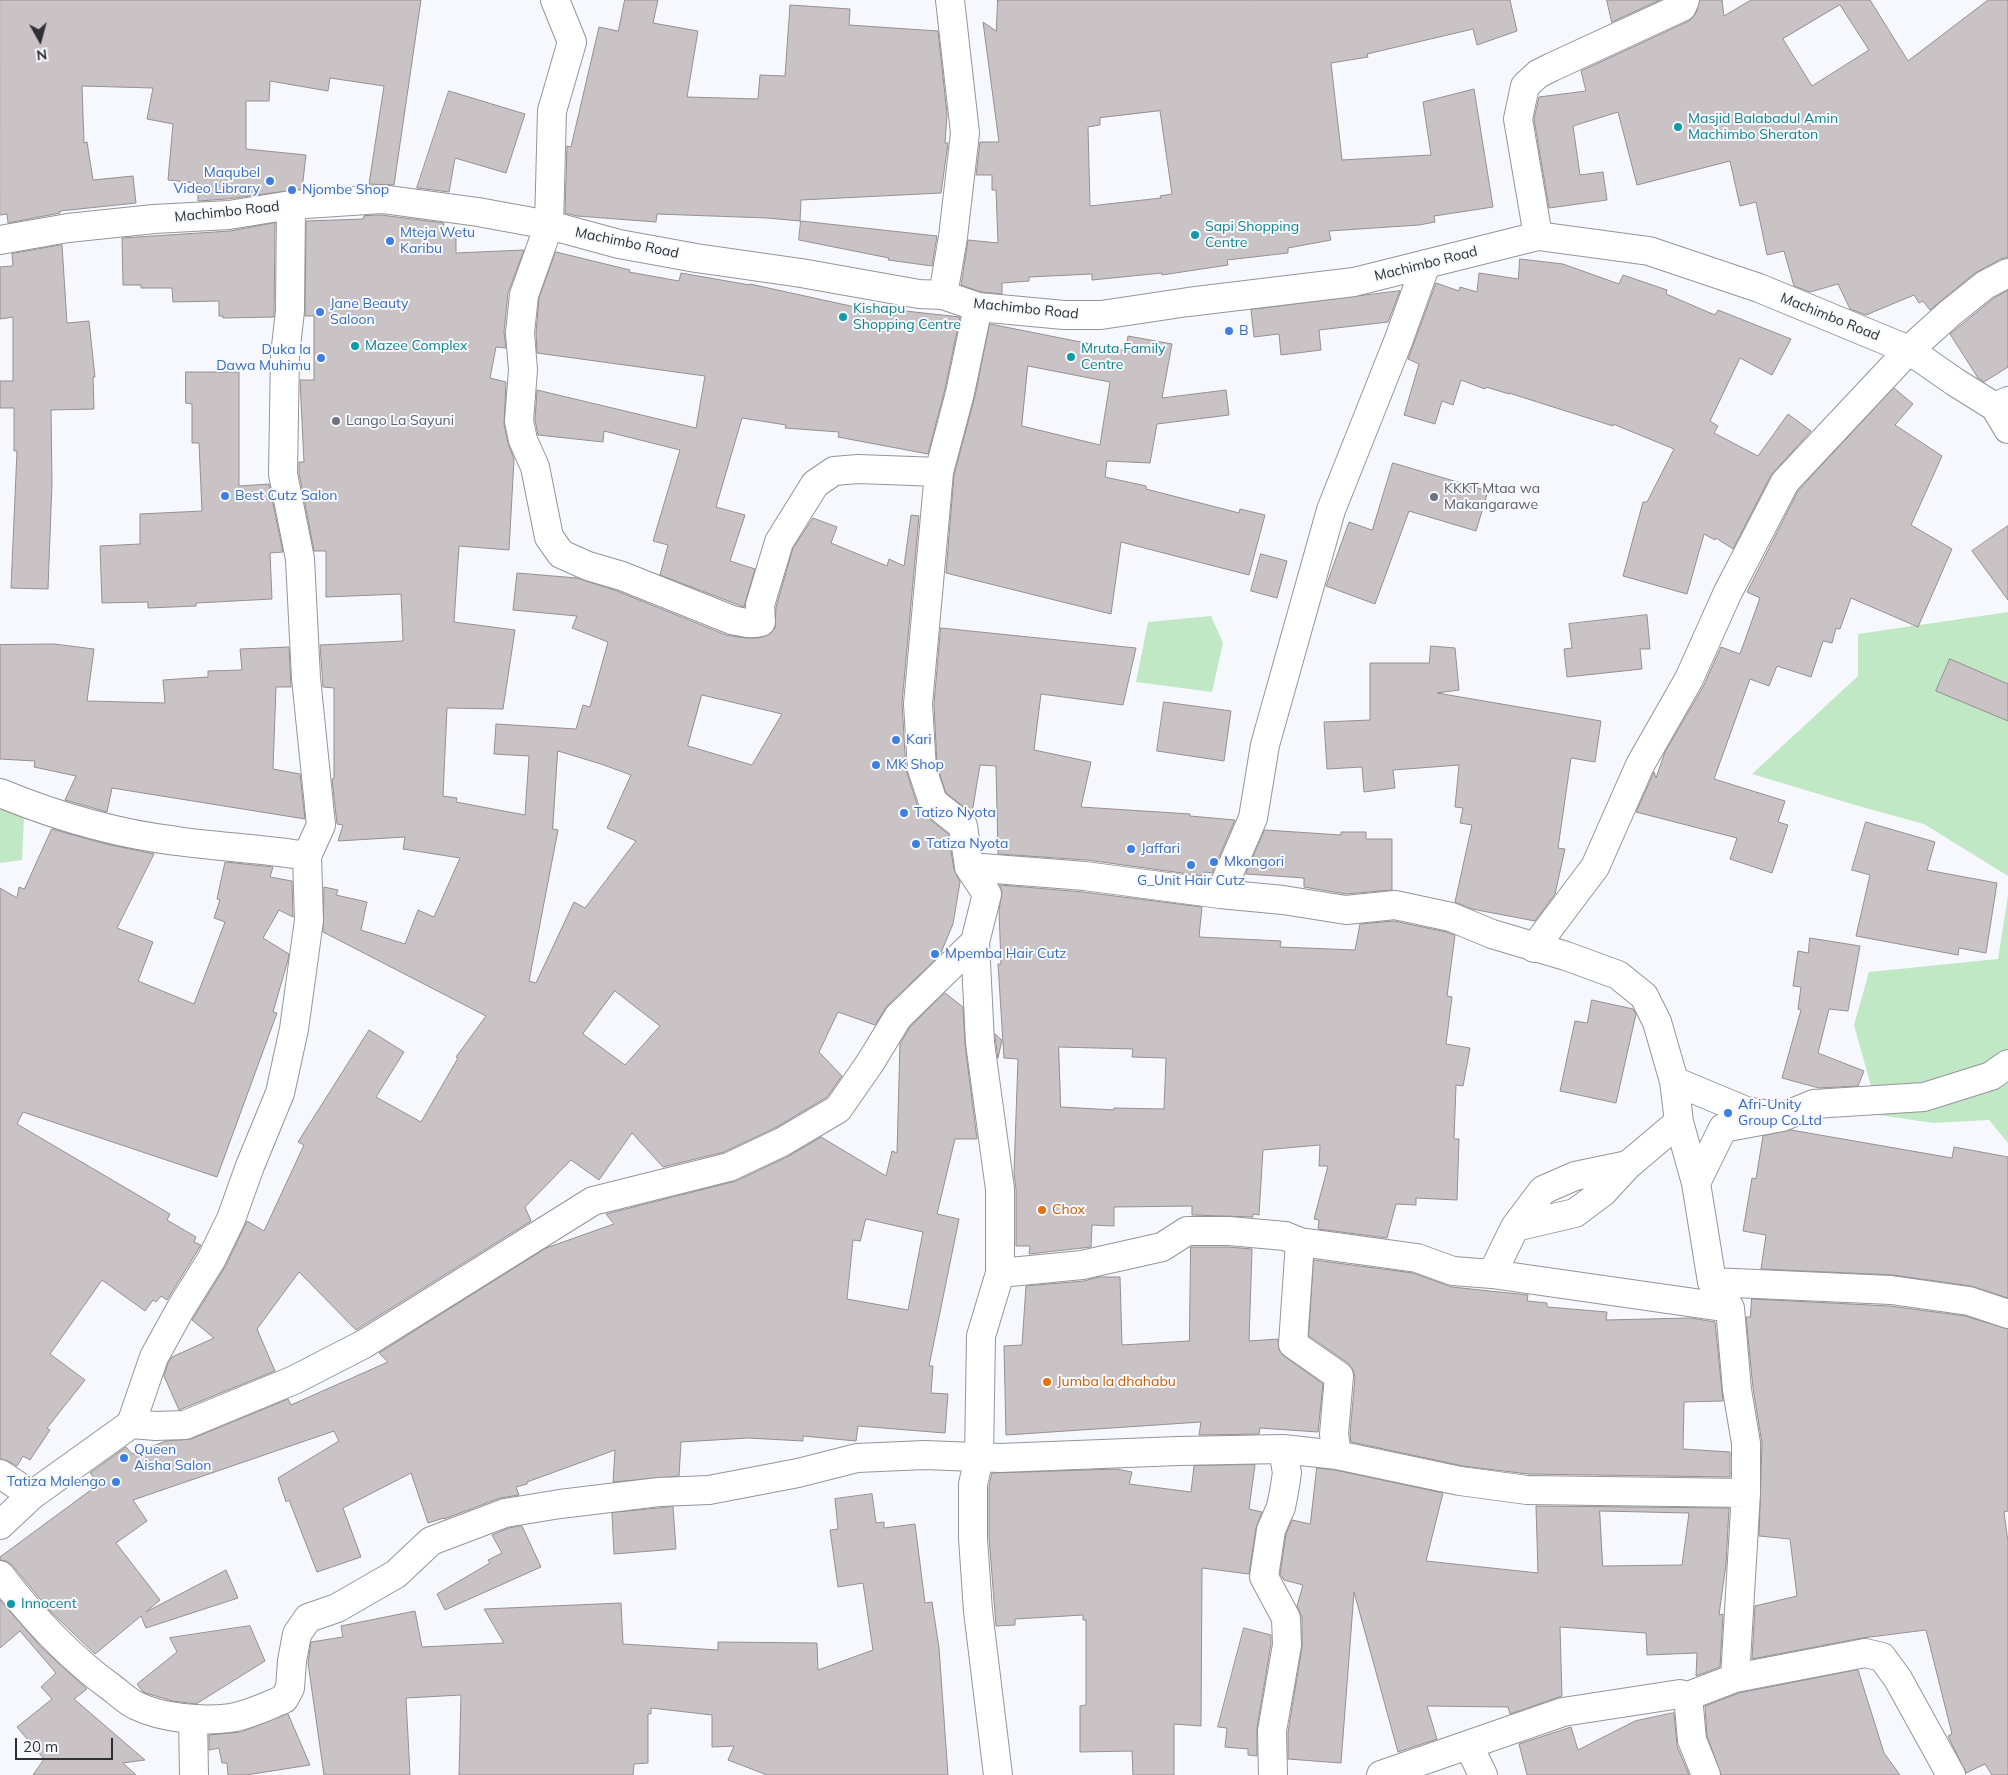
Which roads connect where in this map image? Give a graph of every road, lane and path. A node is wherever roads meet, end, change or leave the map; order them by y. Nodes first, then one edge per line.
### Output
1 (555, 0) edge
2 (950, 0) edge
3 (1685, 0) edge
4 (291, 205) junction
5 (549, 225) junction
6 (1538, 236) junction
7 (0, 240) edge
8 (1426, 264) junction
9 (2008, 273) edge
10 (943, 295) junction
11 (978, 307) junction
12 (1910, 350) junction
13 (2004, 412) edge
14 (939, 472) junction
15 (0, 793) edge
16 (307, 856) junction
17 (969, 867) junction
18 (1220, 894) junction
19 (975, 942) junction
20 (1534, 948) junction
21 (2008, 1064) edge
22 (1674, 1081) junction
23 (1782, 1117) junction
24 (1679, 1122) junction
25 (1696, 1183) junction
26 (1300, 1242) junction
27 (1000, 1273) junction
28 (1492, 1274) junction
29 (1712, 1282) junction
30 (1730, 1308) junction
31 (2008, 1314) edge
32 (131, 1424) junction
33 (1283, 1449) junction
34 (1337, 1455) junction
35 (979, 1458) junction
36 (0, 1474) edge
37 (1746, 1493) junction
38 (32, 1496) junction
39 (0, 1525) edge
40 (0, 1575) edge
41 (1734, 1678) junction
42 (1688, 1696) junction
43 (193, 1718) junction
44 (1469, 1746) junction
45 (194, 1775) edge
46 (998, 1775) edge
47 (1273, 1775) edge
48 (1381, 1775) edge
49 (1483, 1775) edge
50 (1706, 1775) edge
51 (1951, 1775) edge

1 - 5 street
2 - 10 street
3 - 6 street
4 - 5 street, Machimbo Road
4 - 7 street, Machimbo Road
4 - 16 street
5 - 10 street, Machimbo Road
5 - 14 street
6 - 8 street, Machimbo Road
6 - 12 street, Machimbo Road
8 - 11 street, Machimbo Road
8 - 18 street
9 - 12 street
10 - 11 street, Machimbo Road
11 - 14 street
12 - 13 street, Machimbo Road
12 - 20 street
14 - 17 street
15 - 16 street
16 - 32 street
17 - 18 street
17 - 19 street
18 - 20 street
19 - 27 street
19 - 32 street
20 - 22 street
21 - 23 street
22 - 23 street
22 - 24 street
23 - 25 street
24 - 25 street
24 - 28 street
25 - 29 street
26 - 27 street
26 - 28 street
26 - 34 street
27 - 35 street
28 - 30 street
29 - 30 street
29 - 31 street
30 - 37 street
32 - 38 street
33 - 34 street
33 - 35 street
33 - 47 street
34 - 37 street
35 - 43 street
35 - 46 street
36 - 38 street
37 - 41 street
38 - 39 street
40 - 43 street
41 - 42 street
41 - 51 street
42 - 44 street
42 - 50 street
43 - 45 street
44 - 48 street
44 - 49 street

